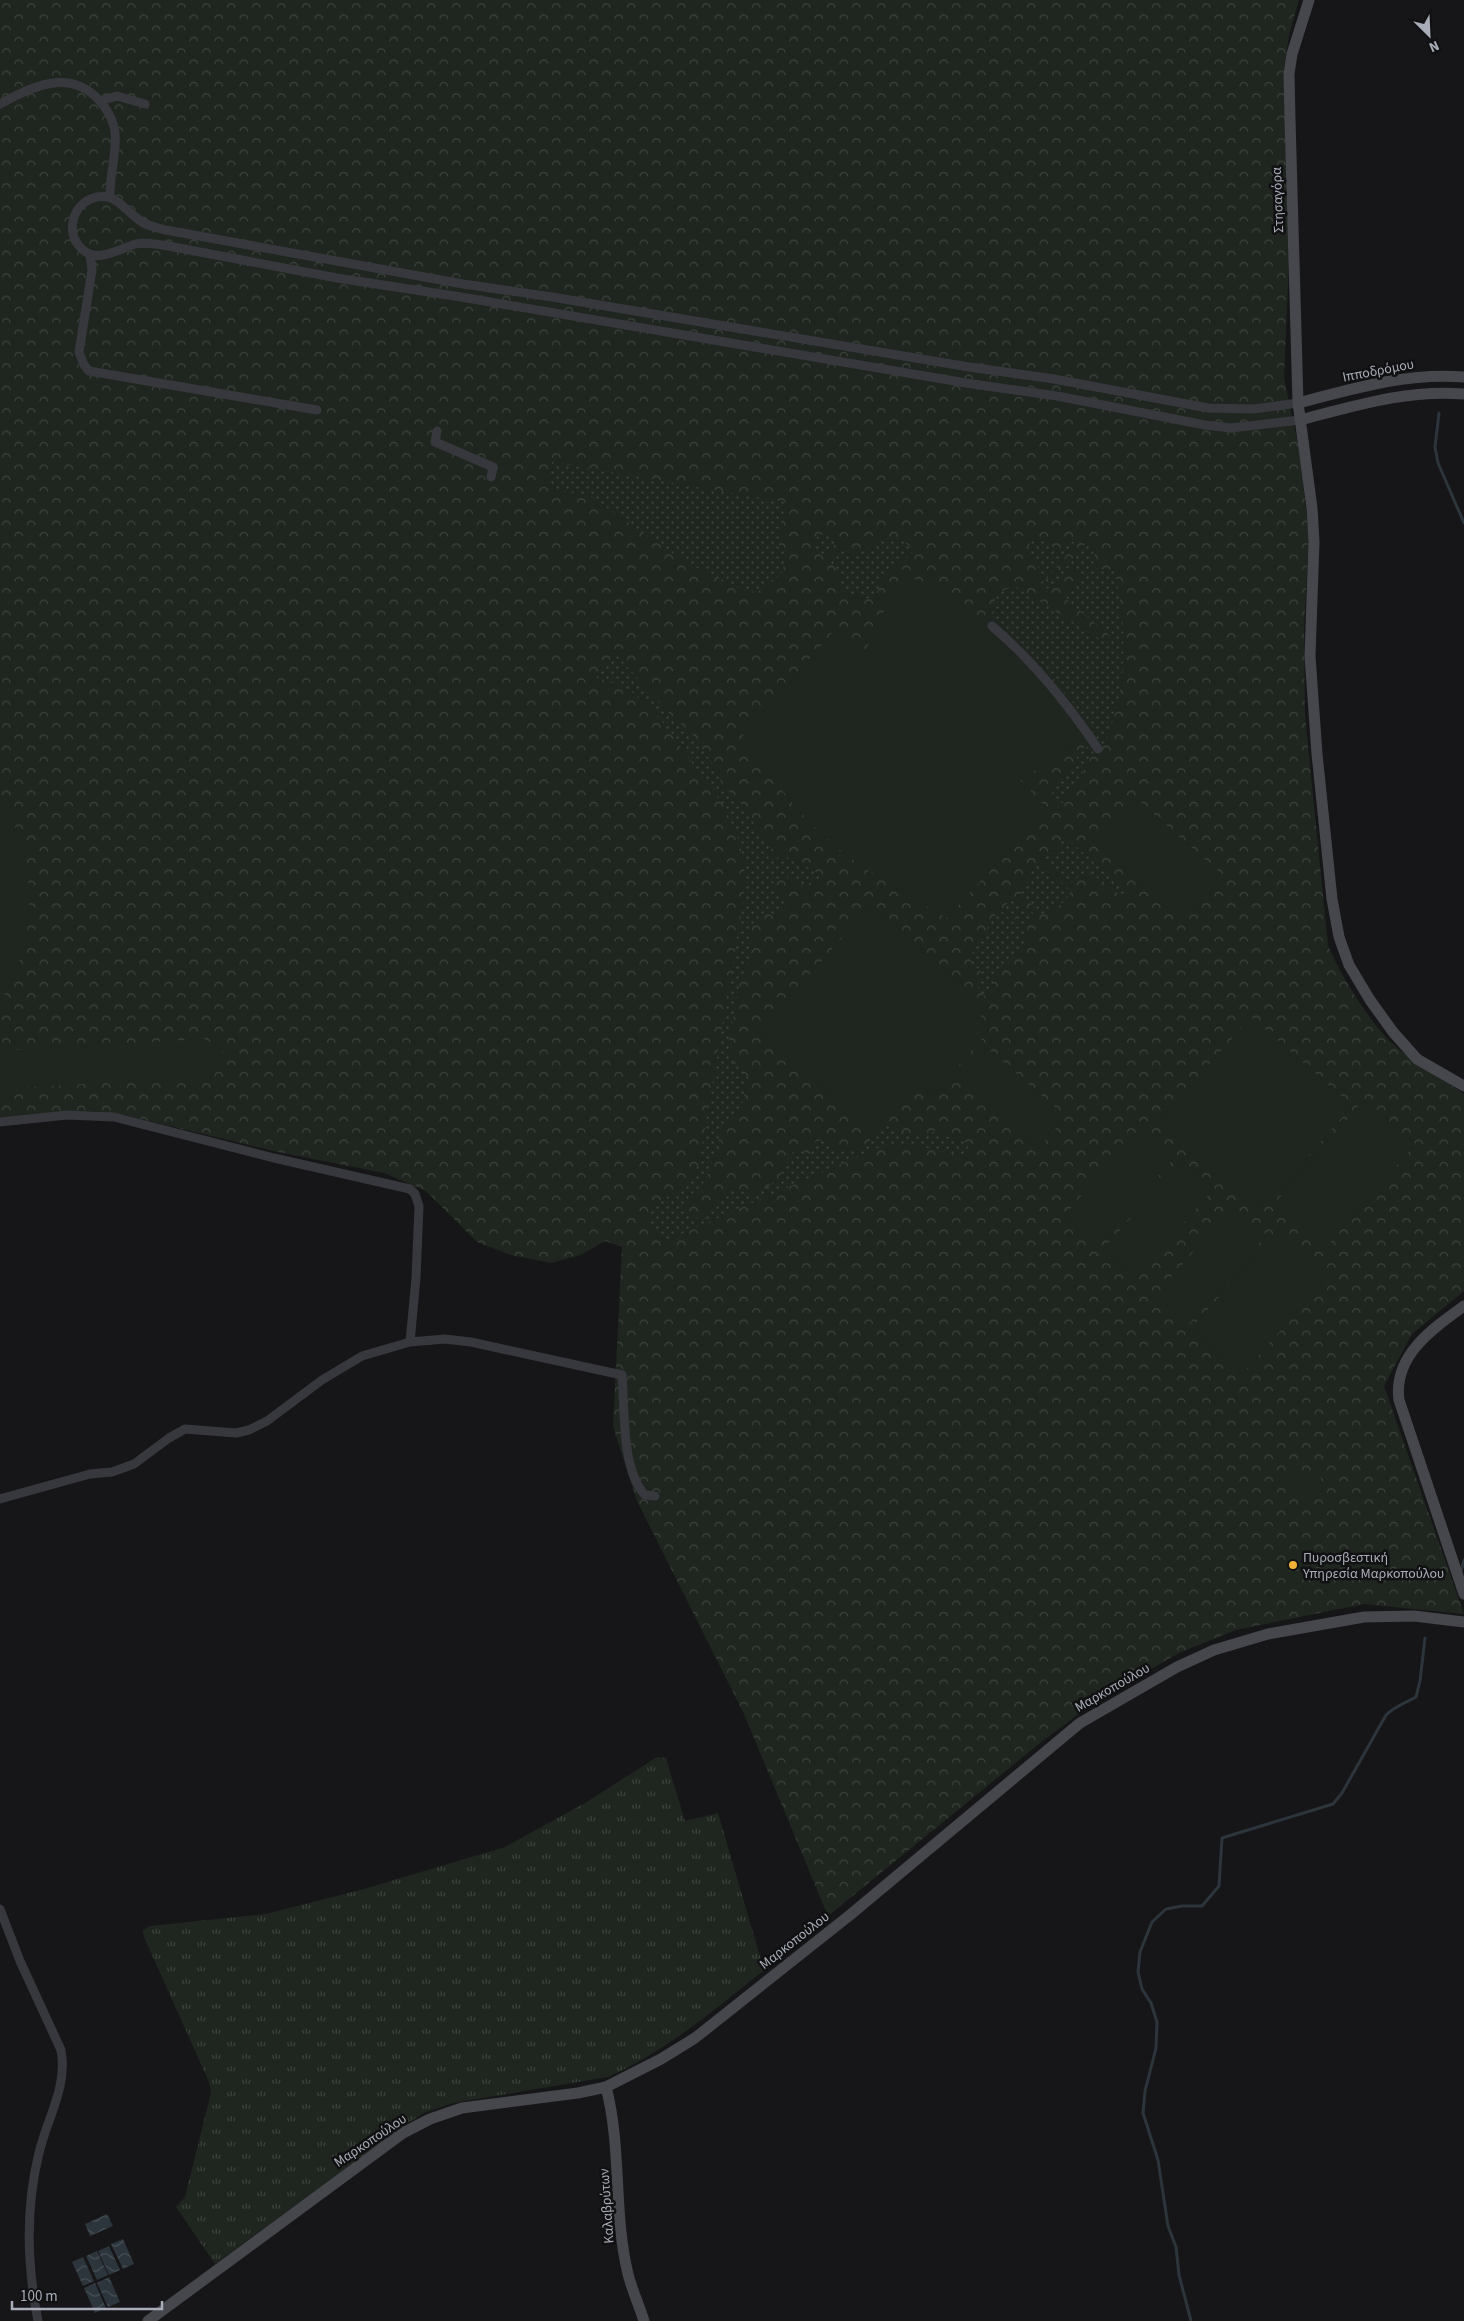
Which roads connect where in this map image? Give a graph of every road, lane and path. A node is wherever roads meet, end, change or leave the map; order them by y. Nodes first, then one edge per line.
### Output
1 (1309, 0) edge
2 (100, 101) junction
3 (0, 104) edge
4 (146, 104) dead end
5 (110, 198) junction
6 (90, 254) junction
7 (969, 367) junction
8 (1464, 377) edge
9 (966, 383) junction
10 (1464, 394) edge
11 (1298, 403) junction
12 (317, 410) dead end
13 (1300, 420) junction
14 (437, 431) dead end
15 (491, 477) dead end
16 (992, 626) dead end
17 (1098, 749) dead end
18 (1464, 1086) edge
19 (0, 1122) edge
20 (1464, 1306) edge
21 (410, 1342) junction
22 (655, 1496) dead end
23 (0, 1499) edge
24 (1464, 1594) edge
25 (1464, 1622) edge
26 (0, 1909) edge
27 (606, 2087) junction
28 (162, 2316) edge
29 (38, 2321) edge
30 (148, 2321) edge
31 (644, 2321) edge

1 - 11 main road, Στησαγόρα
2 - 3 street
2 - 4 street
2 - 5 street
5 - 6 street
5 - 7 street
6 - 9 street
6 - 12 street
7 - 9 street
7 - 11 street
8 - 11 main road, Ιπποδρόμου
9 - 13 street
10 - 13 main road
11 - 13 main road, Στησαγόρα
13 - 18 main road, Στησαγόρα
14 - 15 street
16 - 17 street
19 - 21 street
20 - 24 main road
21 - 22 street
21 - 23 street
25 - 27 main road, Μαρκοπούλου
26 - 29 street
27 - 28 main road, Μαρκοπούλου
27 - 31 main road, Καλαβρύτων
28 - 30 main road, Μαρκοπούλου

